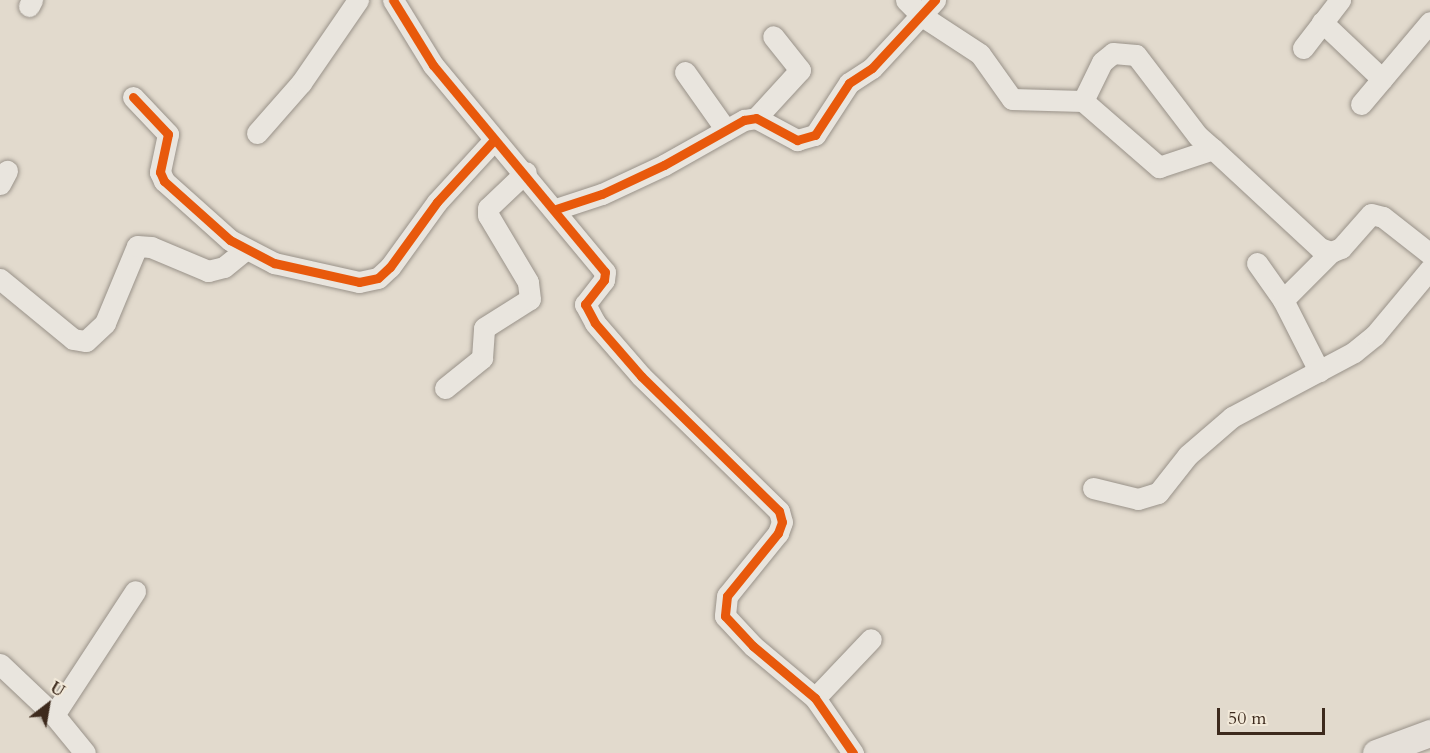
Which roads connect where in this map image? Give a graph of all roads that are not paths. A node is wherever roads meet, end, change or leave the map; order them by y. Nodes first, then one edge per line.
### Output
1 (358, 0) edge
2 (393, 0) edge
3 (906, 0) edge
4 (935, 0) edge
5 (1326, 9) edge
6 (922, 16) junction
7 (1429, 25) edge
8 (773, 36) dead end
9 (1303, 48) dead end
10 (685, 72) dead end
11 (1382, 79) junction
12 (133, 97) dead end
13 (1083, 101) junction
14 (1361, 104) dead end
15 (756, 118) junction
16 (726, 130) junction
17 (257, 133) dead end
18 (494, 140) junction
19 (1213, 149) junction
20 (526, 172) junction
21 (556, 208) junction
22 (1428, 246) edge
23 (244, 251) junction
24 (1331, 252) junction
25 (1257, 263) dead end
26 (1430, 269) edge
27 (0, 279) edge
28 (1283, 300) junction
29 (1318, 371) junction
30 (445, 388) dead end
31 (1093, 488) dead end
32 (135, 591) dead end
33 (872, 639) dead end
34 (0, 664) edge
35 (816, 698) junction
36 (54, 715) junction
37 (1430, 733) edge
38 (84, 753) edge
39 (853, 753) edge
40 (1376, 753) edge

1 - 17 street
2 - 18 street
3 - 6 street
4 - 6 street
5 - 9 street
5 - 11 street
6 - 13 street
6 - 15 street
7 - 11 street
8 - 15 street
10 - 16 street
11 - 14 street
12 - 23 street
13 - 19 street
13 - 19 street
15 - 16 street
16 - 21 street
18 - 20 street
18 - 23 street
19 - 24 street
20 - 21 street
20 - 30 street
21 - 35 street
22 - 24 street
23 - 27 street
24 - 28 street
25 - 28 street
26 - 29 street
28 - 29 street
29 - 31 street
32 - 36 street
33 - 35 street
34 - 36 street
35 - 39 street
36 - 38 street
37 - 40 main road

